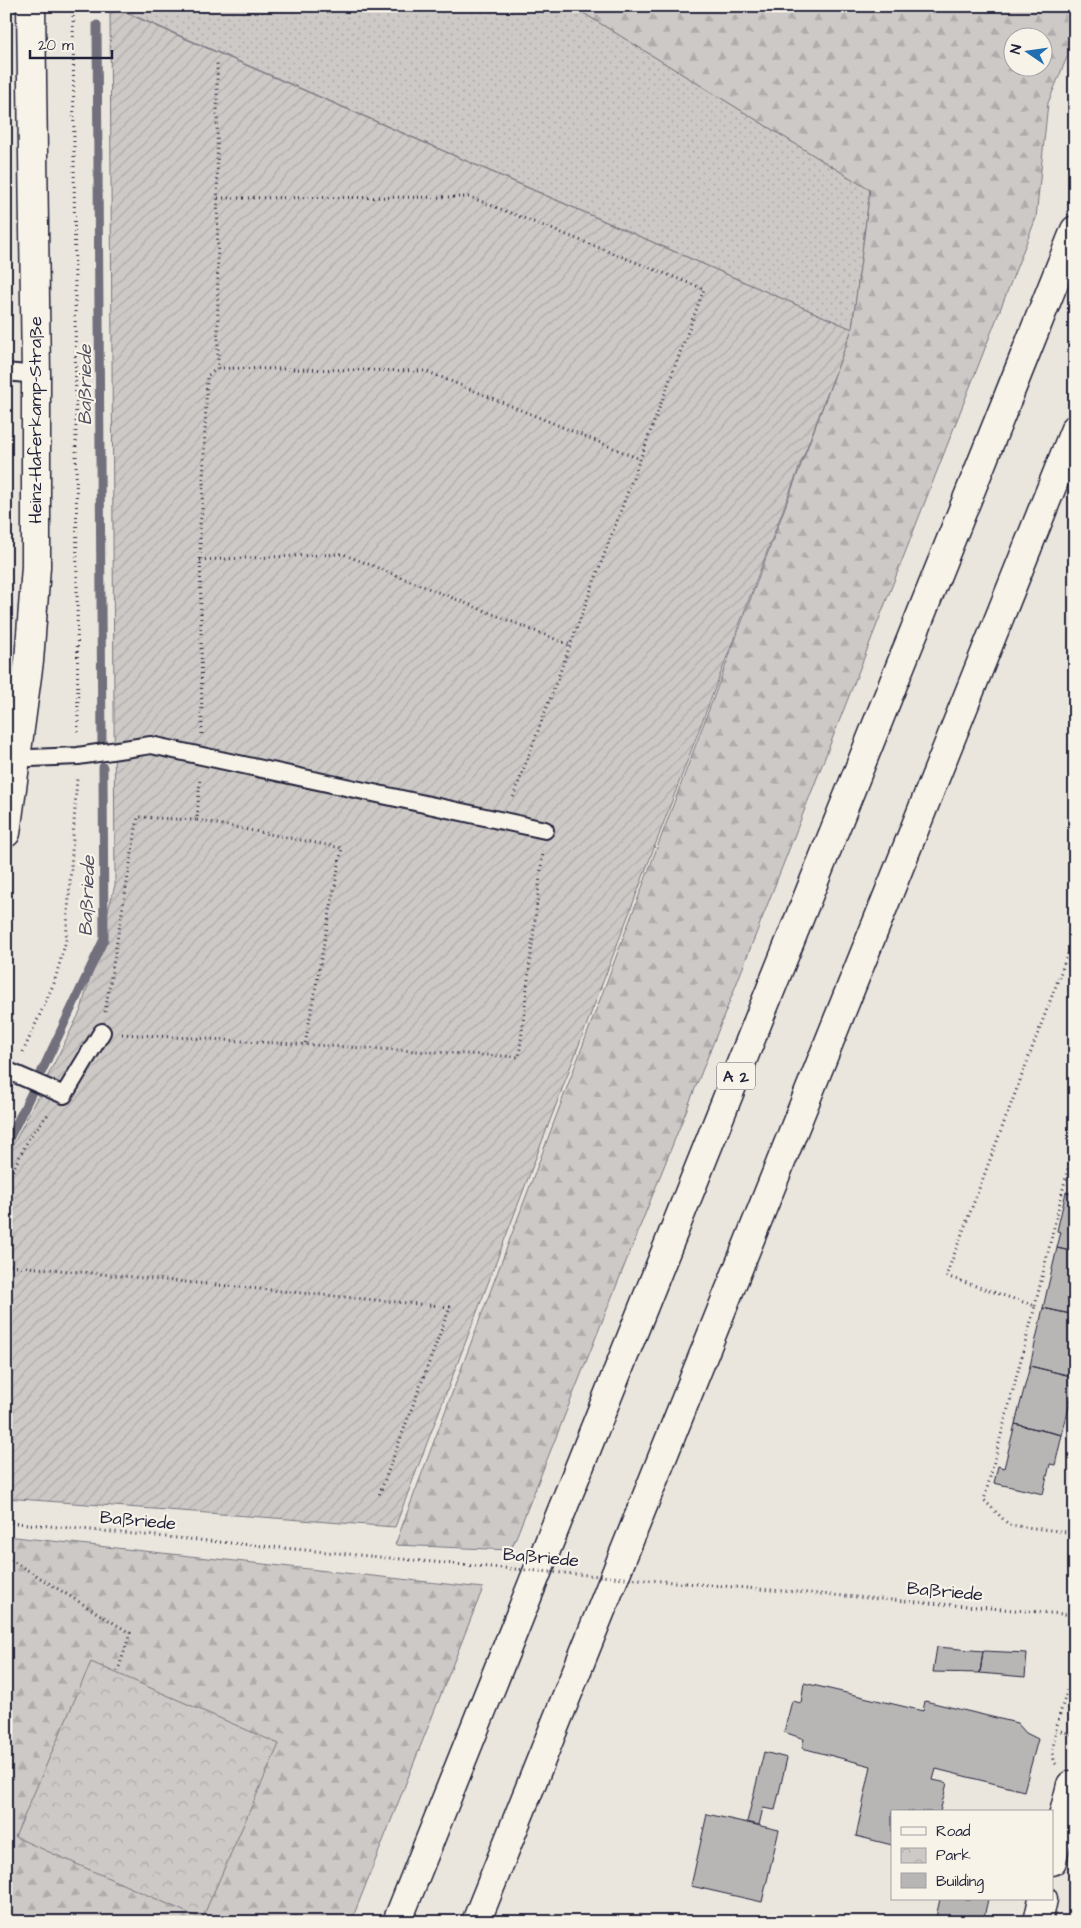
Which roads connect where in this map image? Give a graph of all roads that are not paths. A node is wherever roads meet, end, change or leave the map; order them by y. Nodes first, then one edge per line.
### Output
1 (31, 6) edge
2 (1075, 230) edge
3 (6, 372) edge
4 (36, 375) junction
5 (1075, 428) edge
6 (12, 759) edge
7 (545, 830) road end
8 (6, 833) edge
9 (102, 1032) road end
10 (10, 1072) edge
11 (1071, 1785) road end
12 (1054, 1853) edge
13 (1043, 1900) edge
14 (397, 1922) edge
15 (476, 1922) edge
16 (1038, 1922) edge

1 - 4 main road, Heinz-Haferkamp-Straße
2 - 14 main road, A 2
3 - 4 lane
4 - 6 main road, Heinz-Haferkamp-Straße
5 - 15 main road
6 - 7 lane
6 - 8 main road, Heinz-Haferkamp-Straße
9 - 10 lane
11 - 12 main road
13 - 16 main road

